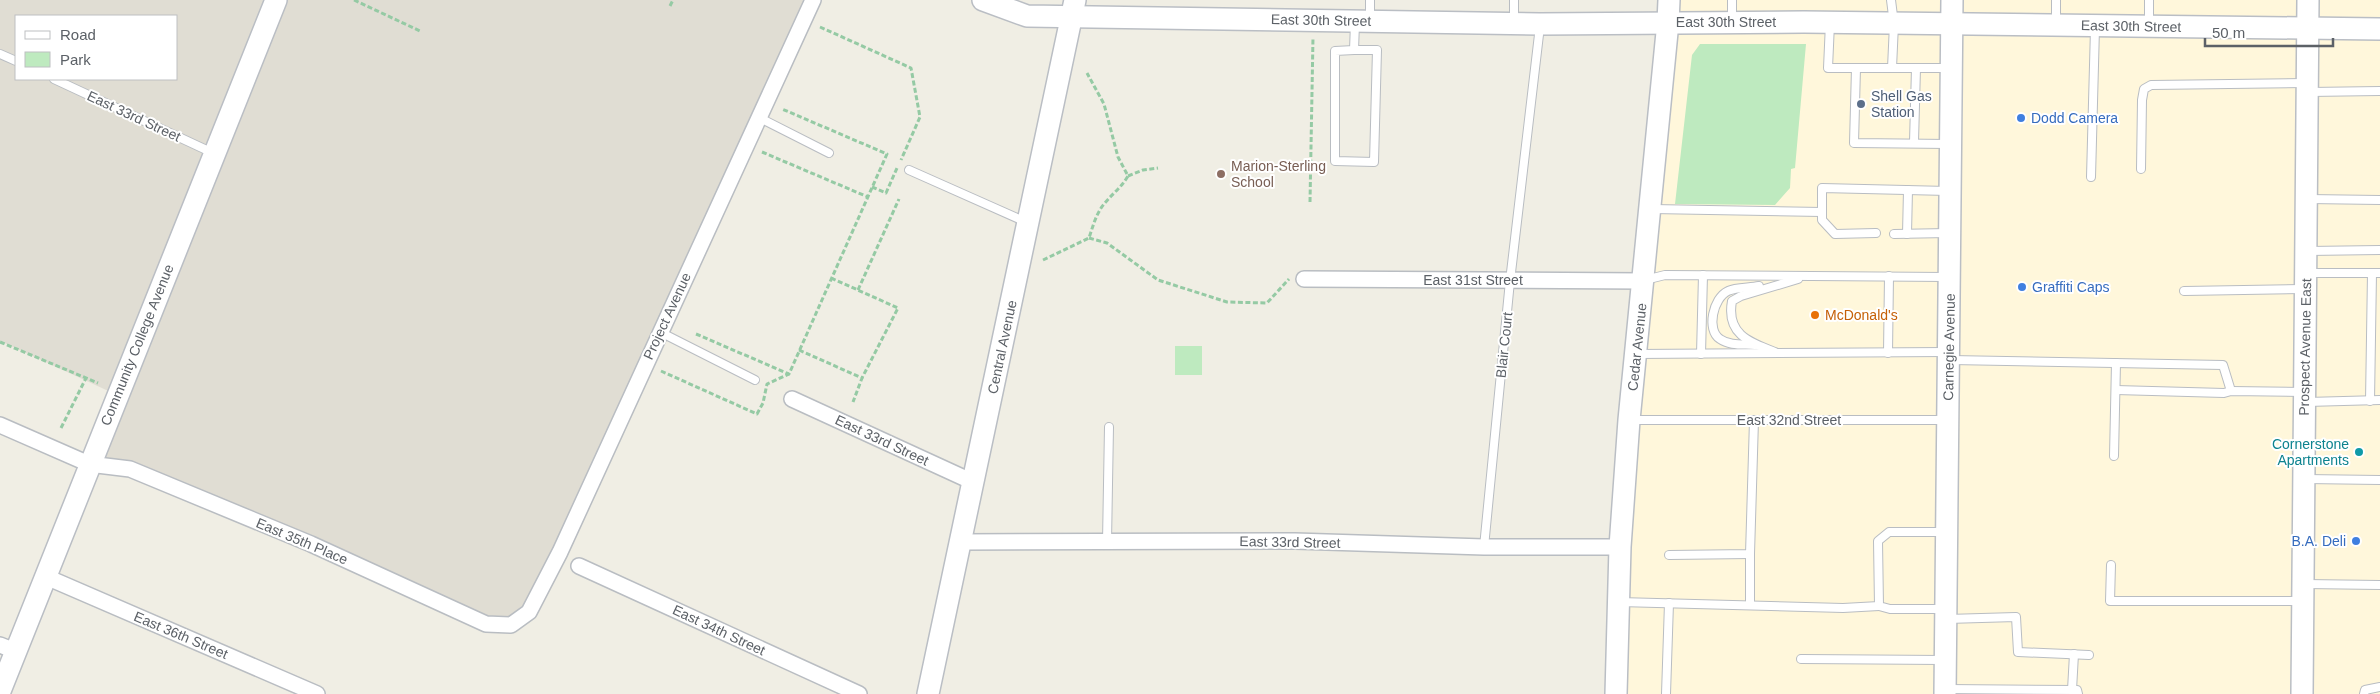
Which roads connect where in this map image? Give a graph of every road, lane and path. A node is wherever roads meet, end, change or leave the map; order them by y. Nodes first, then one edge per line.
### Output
1 (276, 0) edge
2 (354, 0) edge
3 (673, 0) edge
4 (813, 0) edge
5 (983, 0) edge
6 (1049, 0) edge
7 (1514, 0) edge
8 (1668, 0) edge
9 (1732, 0) edge
10 (1891, 0) edge
11 (1952, 0) edge
12 (2056, 0) edge
13 (2149, 0) edge
14 (2308, 0) edge
15 (670, 6) dead end
16 (1073, 8) edge
17 (1365, 14) edge
18 (1668, 22) junction
19 (1732, 22) junction
20 (1514, 23) junction
21 (1830, 23) junction
22 (1540, 24) junction
23 (1894, 24) junction
24 (1952, 24) junction
25 (2056, 25) junction
26 (2095, 26) junction
27 (2149, 26) junction
28 (820, 27) dead end
29 (2307, 28) junction
30 (2380, 29) edge
31 (420, 31) dead end
32 (1313, 36) dead end
33 (1354, 50) junction
34 (0, 54) edge
35 (15, 61) edge
36 (1856, 68) junction
37 (1892, 68) junction
38 (1916, 68) junction
39 (1951, 68) junction
40 (1087, 73) dead end
41 (56, 80) edge
42 (2307, 87) junction
43 (2380, 91) edge
44 (782, 109) dead end
45 (758, 117) junction
46 (1914, 142) junction
47 (1951, 144) junction
48 (762, 152) dead end
49 (829, 153) dead end
50 (214, 154) junction
51 (1158, 168) dead end
52 (2141, 169) dead end
53 (909, 170) dead end
54 (1128, 176) junction
55 (2091, 177) dead end
56 (872, 187) junction
57 (1908, 190) junction
58 (1950, 190) junction
59 (868, 197) junction
60 (2306, 199) junction
61 (899, 200) dead end
62 (2380, 200) edge
63 (1310, 202) dead end
64 (1650, 209) junction
65 (1822, 212) junction
66 (1028, 223) junction
67 (1876, 233) dead end
68 (1950, 233) junction
69 (1894, 234) dead end
70 (1907, 234) junction
71 (1089, 238) junction
72 (2380, 250) edge
73 (2306, 251) junction
74 (1043, 260) dead end
75 (2376, 273) edge
76 (1703, 275) junction
77 (1807, 276) junction
78 (1889, 276) junction
79 (1949, 277) junction
80 (831, 278) junction
81 (1304, 279) joint
82 (1643, 280) junction
83 (1510, 281) junction
84 (2305, 281) junction
85 (1781, 284) junction
86 (858, 290) junction
87 (2184, 291) dead end
88 (660, 332) junction
89 (690, 332) dead end
90 (0, 342) edge
91 (1756, 345) junction
92 (800, 350) junction
93 (1781, 353) junction
94 (1888, 353) junction
95 (1636, 354) junction
96 (1701, 354) junction
97 (1949, 356) junction
98 (2116, 363) junction
99 (661, 371) dead end
100 (789, 374) junction
101 (86, 378) junction
102 (862, 378) junction
103 (755, 380) dead end
104 (98, 383) dead end
105 (2116, 390) junction
106 (2231, 390) junction
107 (2304, 397) junction
108 (792, 399) dead end
109 (2380, 400) edge
110 (2370, 401) junction
111 (853, 402) dead end
112 (1629, 420) junction
113 (1754, 420) junction
114 (1948, 420) junction
115 (0, 425) edge
116 (1109, 427) dead end
117 (61, 428) dead end
118 (2114, 456) dead end
119 (89, 464) junction
120 (2303, 479) junction
121 (2380, 480) edge
122 (973, 482) junction
123 (1947, 532) junction
124 (961, 542) junction
125 (1107, 542) junction
126 (1484, 547) junction
127 (1620, 547) junction
128 (1750, 554) junction
129 (1669, 555) dead end
130 (579, 566) dead end
131 (2110, 566) dead end
132 (44, 576) junction
133 (2380, 585) edge
134 (2303, 593) junction
135 (1618, 602) junction
136 (1669, 603) junction
137 (1750, 605) junction
138 (1879, 606) junction
139 (1946, 614) junction
140 (511, 625) joint
141 (8, 648) edge
142 (2074, 654) junction
143 (2089, 655) dead end
144 (1801, 659) dead end
145 (1946, 660) junction
146 (2380, 687) edge
147 (0, 690) edge
148 (1945, 692) edge
149 (2075, 692) edge
150 (314, 693) edge
151 (859, 694) edge
152 (928, 694) edge
153 (1616, 694) edge
154 (1666, 694) edge
155 (2302, 694) edge
156 (2364, 694) edge

1 - 50 street, Community College Avenue
2 - 31 path
3 - 15 path
4 - 45 street, Project Avenue
5 - 16 street, East 30th Street
6 - 16 street
7 - 20 lane
8 - 18 street, Cedar Avenue
9 - 19 lane
10 - 23 lane
11 - 24 street, Carnegie Avenue
12 - 25 lane
13 - 27 lane
14 - 29 street, Prospect Avenue East
16 - 17 street, East 30th Street
16 - 66 street, Central Avenue
17 - 20 street, East 30th Street
17 - 33 lane
18 - 19 street, East 30th Street
18 - 22 street, East 30th Street
18 - 64 street, Cedar Avenue
19 - 21 street, East 30th Street
20 - 22 street, East 30th Street
21 - 23 street, East 30th Street
21 - 36 lane
22 - 83 lane, Blair Court
23 - 24 street, East 30th Street
23 - 37 lane
24 - 25 street, East 30th Street
24 - 39 street, Carnegie Avenue
25 - 26 street, East 30th Street
26 - 27 street, East 30th Street
26 - 55 lane
27 - 29 street, East 30th Street
28 - 56 path
29 - 30 street, East 30th Street
29 - 42 street, Prospect Avenue East
32 - 63 path
33 - 33 lane
34 - 35 lane
36 - 37 lane
36 - 46 lane
37 - 38 lane
38 - 39 lane
38 - 46 lane
39 - 47 street, Carnegie Avenue
40 - 54 path
41 - 50 lane, East 33rd Street
42 - 43 lane
42 - 52 lane
42 - 60 street, Prospect Avenue East
44 - 56 path
45 - 49 lane
45 - 88 street, Project Avenue
46 - 47 lane
47 - 58 street, Carnegie Avenue
48 - 59 path
50 - 119 street, Community College Avenue
51 - 54 path
53 - 66 lane
54 - 71 path
56 - 59 path
57 - 58 lane
57 - 65 lane
57 - 70 lane
58 - 68 street, Carnegie Avenue
59 - 80 path
60 - 62 lane
60 - 73 street, Prospect Avenue East
61 - 86 path
64 - 65 lane
64 - 82 street, Cedar Avenue
65 - 67 lane
66 - 122 street, Central Avenue
68 - 70 lane
68 - 79 street, Carnegie Avenue
69 - 70 lane
71 - 74 path
71 - 81 path
72 - 73 lane
73 - 84 street, Prospect Avenue East
75 - 84 lane
75 - 110 lane
76 - 77 lane
76 - 82 lane
76 - 96 lane
77 - 78 lane
77 - 85 lane
78 - 79 lane
78 - 94 lane
79 - 97 street, Carnegie Avenue
80 - 86 path
80 - 92 path
81 - 83 street, East 31st Street
82 - 83 street, East 31st Street
82 - 95 street, Cedar Avenue
83 - 126 lane, Blair Court
84 - 87 lane
84 - 107 street, Prospect Avenue East
85 - 91 lane
85 - 91 lane
86 - 102 path
88 - 103 lane
88 - 140 street, Project Avenue
89 - 100 path
90 - 101 path
91 - 93 lane
92 - 100 path
92 - 102 path
93 - 94 lane
93 - 96 lane
94 - 97 lane
95 - 96 lane
95 - 112 street, Cedar Avenue
97 - 98 lane
97 - 114 street, Carnegie Avenue
98 - 105 lane
98 - 106 lane
99 - 100 path
101 - 104 path
101 - 117 path
102 - 111 path
105 - 106 lane
105 - 118 lane
106 - 107 lane
107 - 110 lane
107 - 120 street, Prospect Avenue East
108 - 122 street, East 33rd Street
109 - 110 lane
112 - 113 lane, East 32nd Street
112 - 127 street, Cedar Avenue
113 - 114 lane, East 32nd Street
113 - 128 lane
114 - 123 street, Carnegie Avenue
115 - 119 street, East 35th Place
116 - 125 lane
119 - 132 street, Community College Avenue
119 - 140 street, East 35th Place
120 - 121 lane
120 - 134 street, Prospect Avenue East
122 - 124 street, Central Avenue
123 - 138 lane
123 - 139 street, Carnegie Avenue
124 - 125 street, East 33rd Street
124 - 152 street, Central Avenue
125 - 126 street, East 33rd Street
126 - 127 street, East 33rd Street
127 - 135 street, Cedar Avenue
128 - 129 lane
128 - 137 lane
130 - 151 street, East 34th Street
131 - 134 lane
132 - 141 street, Community College Avenue
132 - 150 street, East 36th Street
133 - 134 lane
134 - 155 street, Prospect Avenue East
135 - 136 lane
135 - 153 street, Cedar Avenue
136 - 137 lane
136 - 154 lane
137 - 138 lane
138 - 139 lane
139 - 142 lane
139 - 145 street, Carnegie Avenue
141 - 147 street, Community College Avenue
142 - 143 lane
142 - 149 lane
144 - 145 lane
145 - 148 street, Carnegie Avenue
146 - 156 lane
148 - 149 lane

